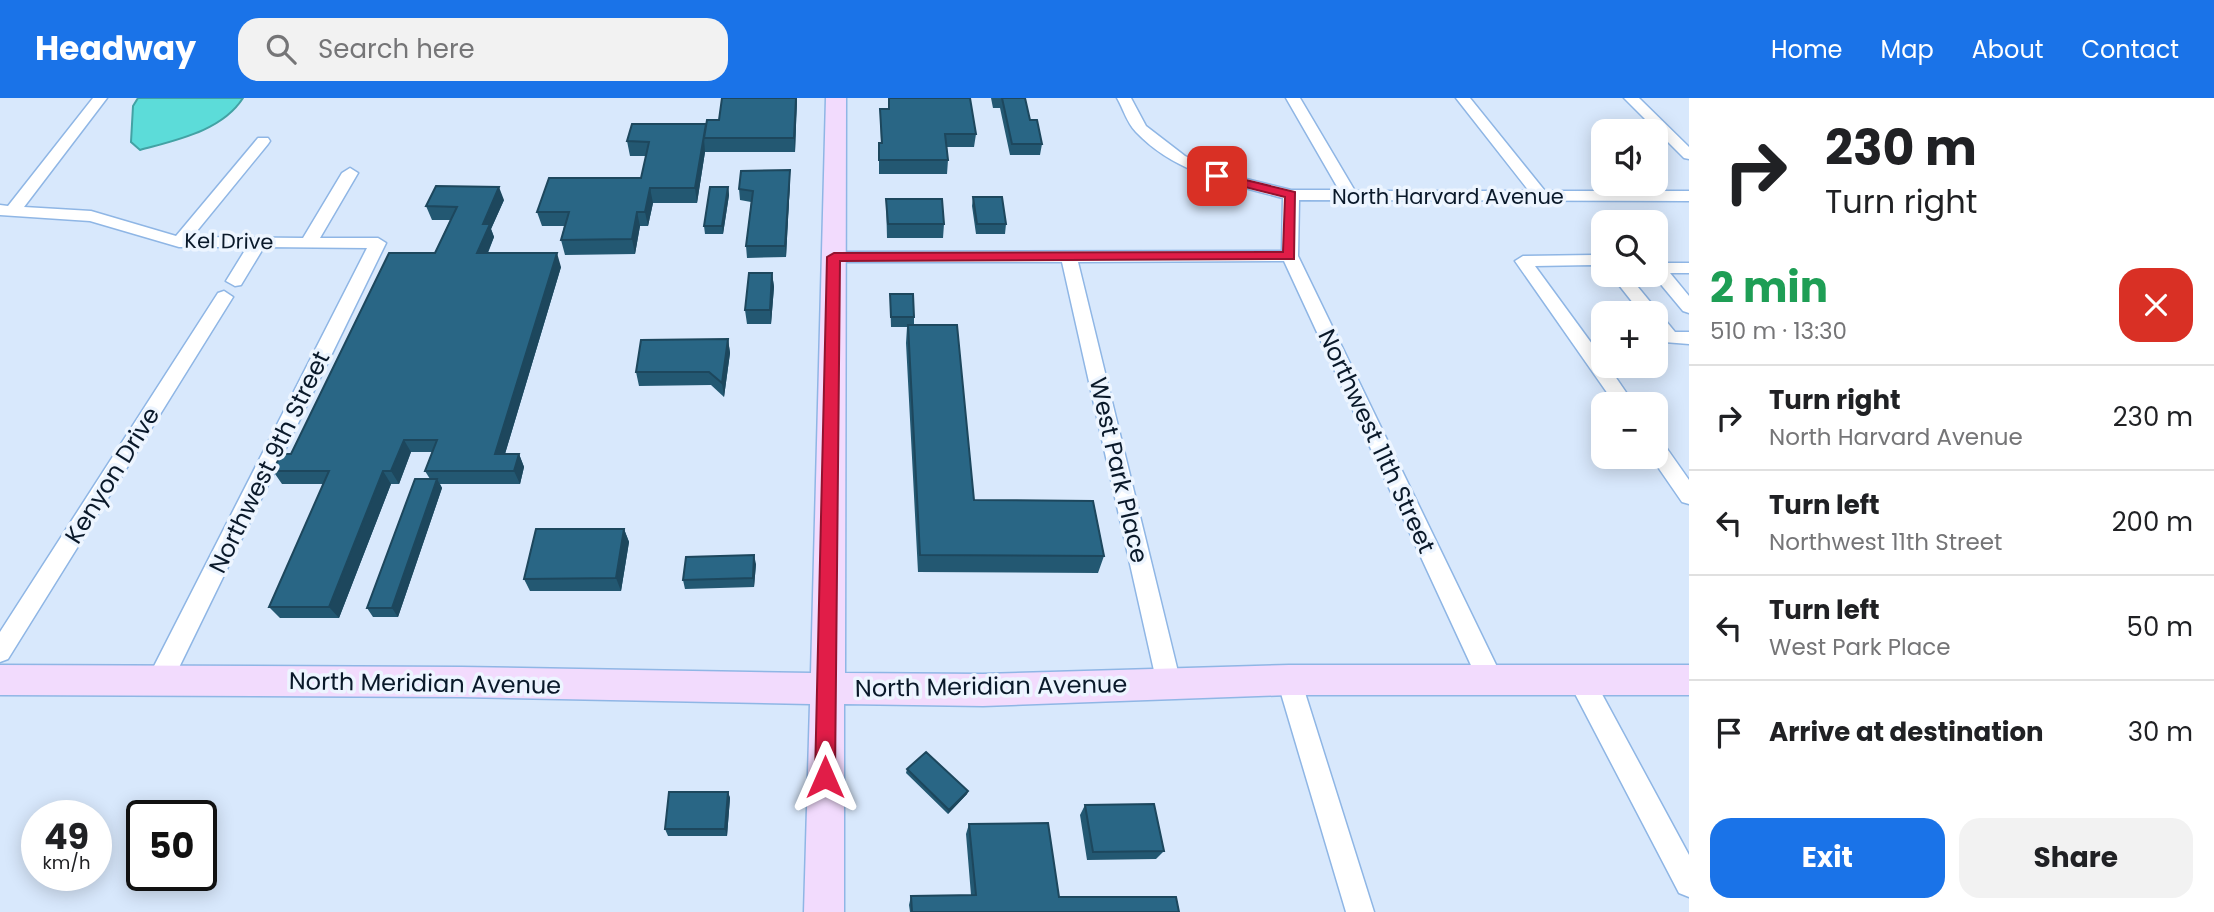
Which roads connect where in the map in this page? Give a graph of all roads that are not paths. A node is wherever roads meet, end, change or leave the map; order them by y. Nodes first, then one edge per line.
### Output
1 (100, 98) edge
2 (836, 98) edge
3 (1124, 98) edge
4 (1293, 98) edge
5 (1463, 98) edge
6 (1631, 98) edge
7 (263, 141) dead end
8 (1689, 155) edge
9 (350, 173) dead end
10 (1290, 195) junction
11 (1541, 196) junction
12 (1689, 196) edge
13 (1351, 197) junction
14 (6, 210) edge
15 (179, 242) junction
16 (309, 242) junction
17 (258, 243) junction
18 (378, 243) joint
19 (1290, 256) junction
20 (834, 257) junction
21 (1069, 257) junction
22 (1591, 260) edge
23 (1689, 268) edge
24 (1629, 287) edge
25 (1640, 301) edge
26 (1689, 307) edge
27 (1668, 335) edge
28 (1689, 338) edge
29 (1616, 392) edge
30 (1668, 465) edge
31 (1689, 496) edge
32 (0, 652) edge
33 (0, 680) edge
34 (160, 680) junction
35 (1289, 680) junction
36 (1581, 680) junction
37 (1689, 680) edge
38 (1491, 681) junction
39 (1169, 684) junction
40 (827, 687) junction
41 (1689, 883) edge
42 (824, 912) edge
43 (1360, 912) edge

1 - 14 street
2 - 20 main road
3 - 10 street
4 - 13 street
5 - 11 street
6 - 8 street
7 - 15 street
9 - 16 street
10 - 13 street, North Harvard Avenue
10 - 19 street, Northwest 11th Street
11 - 12 street, North Harvard Avenue
11 - 13 street, North Harvard Avenue
14 - 15 street, Kel Drive
15 - 17 street, Kel Drive
16 - 17 street, Kel Drive
16 - 18 street, Kel Drive
17 - 32 street, Kenyon Drive
18 - 34 street, Northwest 9th Street
19 - 21 street
19 - 38 street, Northwest 11th Street
20 - 21 street
20 - 40 main road
21 - 39 street, West Park Place
22 - 29 street
23 - 26 street
24 - 25 street
27 - 28 street
30 - 31 street
33 - 34 main road, North Meridian Avenue
34 - 40 main road, North Meridian Avenue
35 - 38 main road, North Meridian Avenue
35 - 39 main road, North Meridian Avenue
35 - 43 street
36 - 37 main road, North Meridian Avenue
36 - 38 main road, North Meridian Avenue
36 - 41 street
39 - 40 main road, North Meridian Avenue
40 - 42 main road

